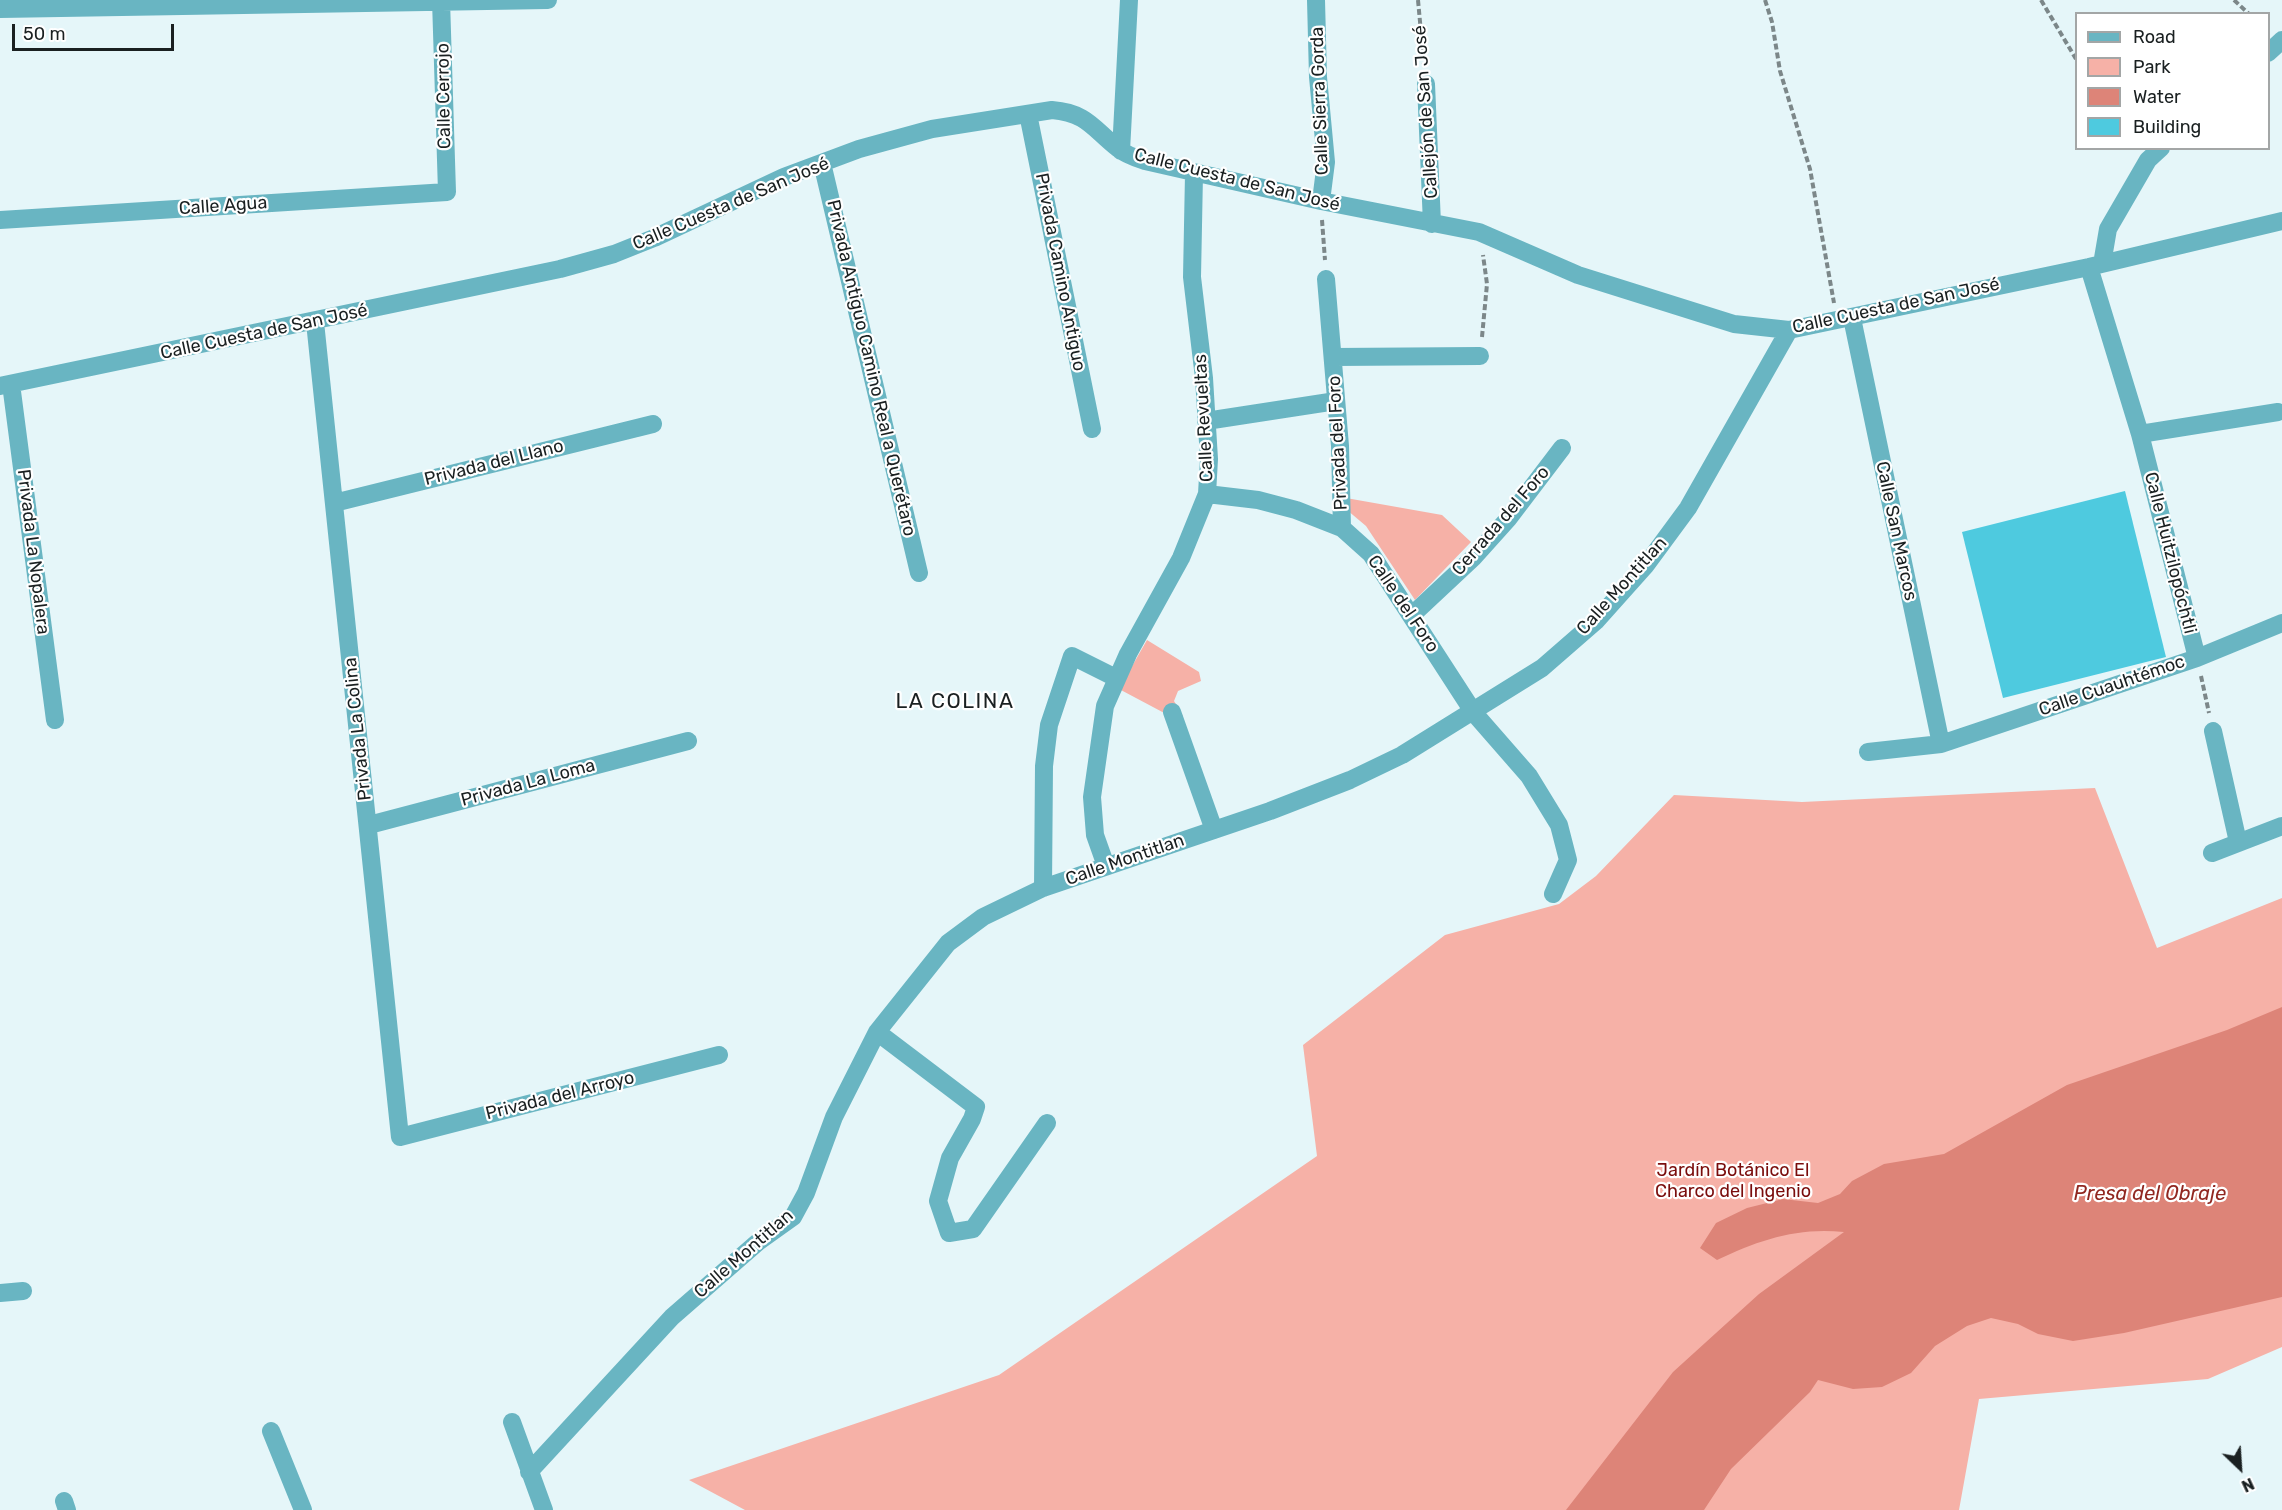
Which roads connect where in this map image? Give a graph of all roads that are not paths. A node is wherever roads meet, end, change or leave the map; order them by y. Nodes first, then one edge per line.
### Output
1 (548, 0) edge
2 (1129, 0) edge
3 (1316, 0) edge
4 (442, 1) edge
5 (0, 9) edge
6 (2282, 40) edge
7 (2270, 51) edge
8 (1426, 84) road end
9 (1028, 114) junction
10 (2159, 150) edge
11 (1121, 151) junction
12 (822, 163) junction
13 (1194, 174) junction
14 (447, 192) joint
15 (1321, 201) junction
16 (0, 220) edge
17 (2282, 221) edge
18 (1432, 225) junction
19 (2096, 265) junction
20 (1326, 279) road end
21 (1845, 319) junction
22 (315, 322) junction
23 (1790, 330) junction
24 (1480, 356) road end
25 (1334, 357) junction
26 (6, 385) edge
27 (1336, 401) junction
28 (2278, 412) dead end
29 (1206, 421) junction
30 (653, 424) dead end
31 (1092, 429) dead end
32 (2140, 434) junction
33 (1562, 448) dead end
34 (1207, 494) junction
35 (334, 503) junction
36 (1342, 528) junction
37 (919, 573) dead end
38 (1411, 616) junction
39 (2282, 623) edge
40 (2197, 658) junction
41 (1116, 678) junction
42 (1172, 712) dead end
43 (1474, 713) junction
44 (55, 720) dead end
45 (2213, 731) road end
46 (688, 741) dead end
47 (1941, 744) junction
48 (1868, 752) dead end
49 (369, 825) junction
50 (2282, 826) edge
51 (1214, 830) junction
52 (2238, 842) junction
53 (2212, 853) dead end
54 (1106, 866) junction
55 (1042, 888) junction
56 (1552, 894) dead end
57 (877, 1032) junction
58 (719, 1055) dead end
59 (1047, 1124) dead end
60 (400, 1137) joint
61 (23, 1291) dead end
62 (0, 1293) edge
63 (512, 1422) dead end
64 (271, 1431) dead end
65 (529, 1472) junction
66 (303, 1510) edge
67 (544, 1510) edge

1 - 4 street
2 - 11 street
3 - 15 street, Calle Sierra Gorda
4 - 5 street
4 - 14 street, Calle Cerrojo
6 - 7 street
8 - 18 street, Callejón de San José
9 - 11 street, Calle Cuesta de San José
9 - 12 street, Calle Cuesta de San José
9 - 31 street, Privada Camino Antiguo
10 - 19 street
11 - 13 street, Calle Cuesta de San José
12 - 22 street, Calle Cuesta de San José
12 - 37 street, Privada Antiguo Camino Real a Querétaro
13 - 15 street, Calle Cuesta de San José
13 - 29 street, Calle Revueltas
14 - 16 street, Calle Agua
15 - 18 street, Calle Cuesta de San José
17 - 19 street, Calle Cuesta de San José
18 - 23 street, Calle Cuesta de San José
19 - 21 street, Calle Cuesta de San José
19 - 32 street, Calle Huitzilopóchtli
20 - 25 street, Privada del Foro
21 - 23 street, Calle Cuesta de San José
21 - 47 street, Calle San Marcos
22 - 26 street, Calle Cuesta de San José
22 - 35 street, Privada La Colina
23 - 43 street, Calle Montitlan
24 - 25 street, Privada del Foro
25 - 27 street, Privada del Foro
26 - 44 street, Privada La Nopalera
27 - 29 street
27 - 36 street, Privada del Foro
28 - 32 street
29 - 34 street, Calle Revueltas
30 - 35 street, Privada del Llano
32 - 40 street, Calle Huitzilopóchtli
33 - 38 street, Cerrada del Foro
34 - 36 street, Calle del Foro
34 - 41 street, Calle Revueltas
35 - 49 street, Privada La Colina
36 - 38 street, Calle del Foro
38 - 43 street, Calle del Foro
39 - 40 street, Calle Cuauhtémoc
40 - 47 street, Calle Cuauhtémoc
41 - 54 street, Calle Revueltas
41 - 55 street
42 - 51 street
43 - 51 street, Calle Montitlan
43 - 56 street, Calle del Foro
45 - 52 street
46 - 49 street, Privada La Loma
47 - 48 street, Calle Cuauhtémoc
49 - 60 street, Privada La Colina
50 - 52 street
51 - 54 street, Calle Montitlan
52 - 53 street
54 - 55 street, Calle Montitlan
55 - 57 street, Calle Montitlan
57 - 59 street
57 - 65 street, Calle Montitlan
58 - 60 street, Privada del Arroyo
61 - 62 street
63 - 65 street
64 - 66 street
65 - 67 street

